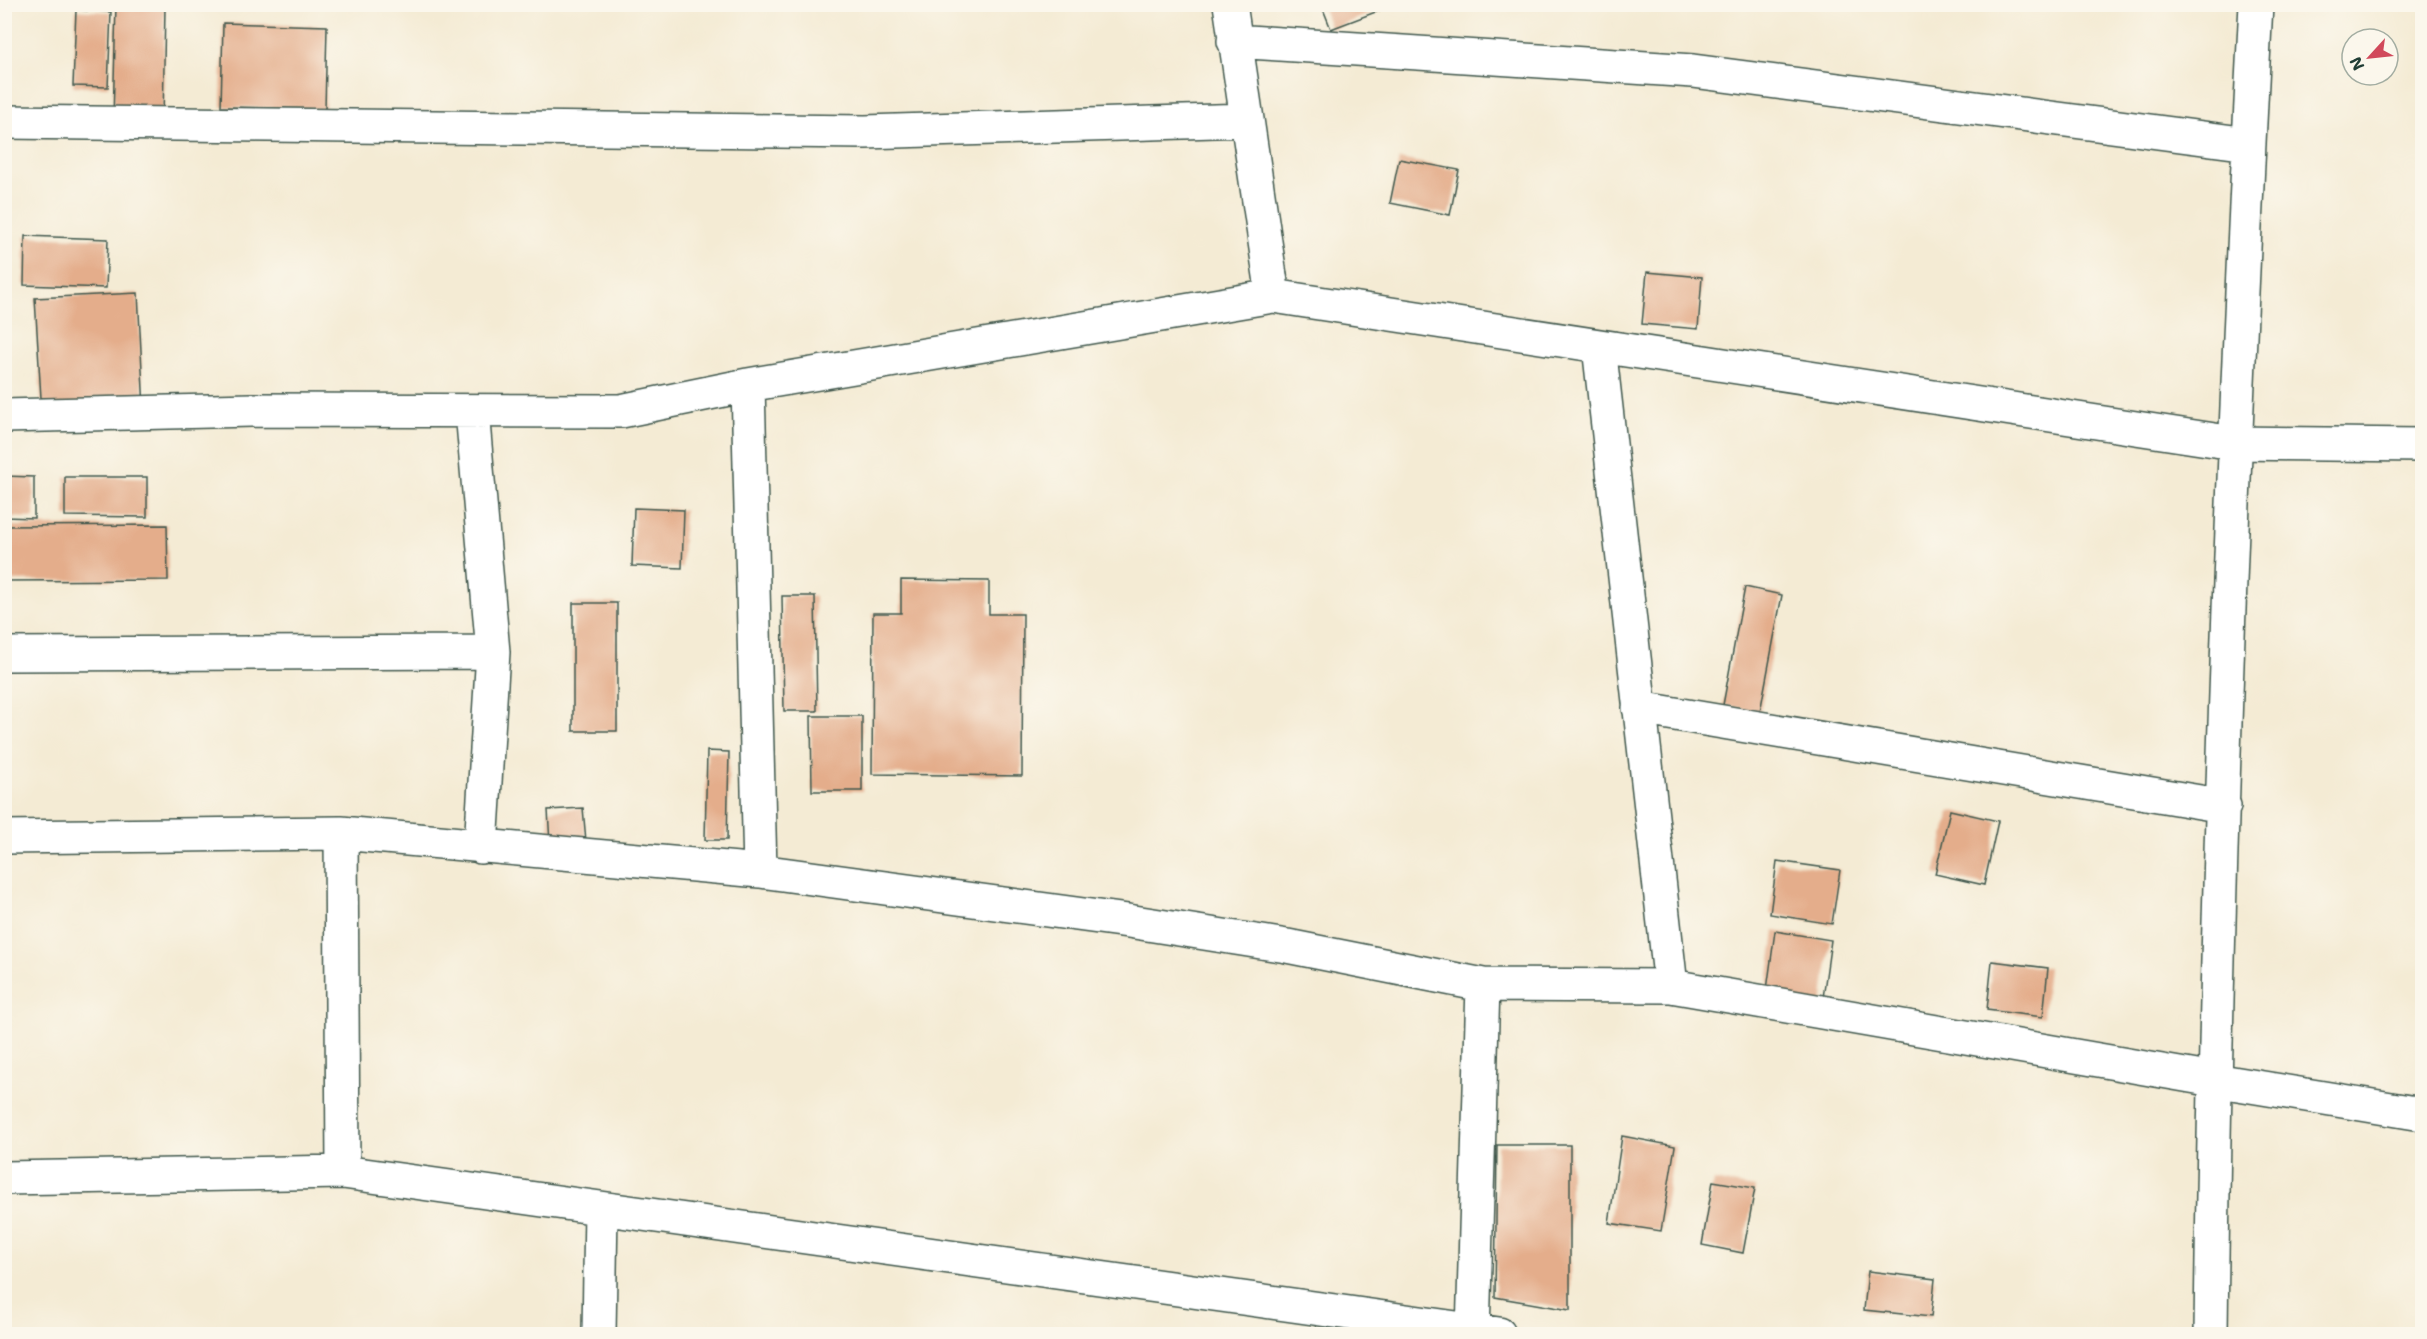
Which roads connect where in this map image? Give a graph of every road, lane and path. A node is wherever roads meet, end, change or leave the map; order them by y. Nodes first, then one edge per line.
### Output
1 (1230, 4) edge
2 (2256, 4) edge
3 (1234, 41) junction
4 (1247, 120) junction
5 (4, 122) edge
6 (2249, 144) junction
7 (1273, 296) junction
8 (1599, 346) junction
9 (748, 385) junction
10 (472, 411) junction
11 (4, 416) edge
12 (2234, 442) junction
13 (2422, 445) edge
14 (493, 652) junction
15 (4, 654) edge
16 (1639, 708) junction
17 (2224, 806) junction
18 (341, 833) junction
19 (4, 837) edge
20 (481, 847) junction
21 (760, 871) junction
22 (1483, 986) junction
23 (1671, 986) junction
24 (2214, 1080) junction
25 (2422, 1114) edge
26 (343, 1172) junction
27 (4, 1178) edge
28 (601, 1209) junction
29 (1482, 1333) edge
30 (599, 1335) edge
31 (2211, 1335) edge

1 - 3 street
2 - 6 street
3 - 4 street
3 - 6 street
4 - 5 street
4 - 7 street
6 - 12 street
7 - 8 street
7 - 9 street
8 - 12 street
8 - 16 street
9 - 10 street
9 - 21 street
10 - 11 street
10 - 14 street
12 - 13 street
12 - 17 street
14 - 15 street
14 - 20 street
16 - 17 street
16 - 23 street
17 - 24 street
18 - 19 street
18 - 20 street
18 - 26 street
20 - 21 street
21 - 22 street
22 - 23 street
22 - 29 street
23 - 24 street
24 - 25 street
24 - 31 street
26 - 27 street
26 - 28 street
28 - 29 street
28 - 30 street

